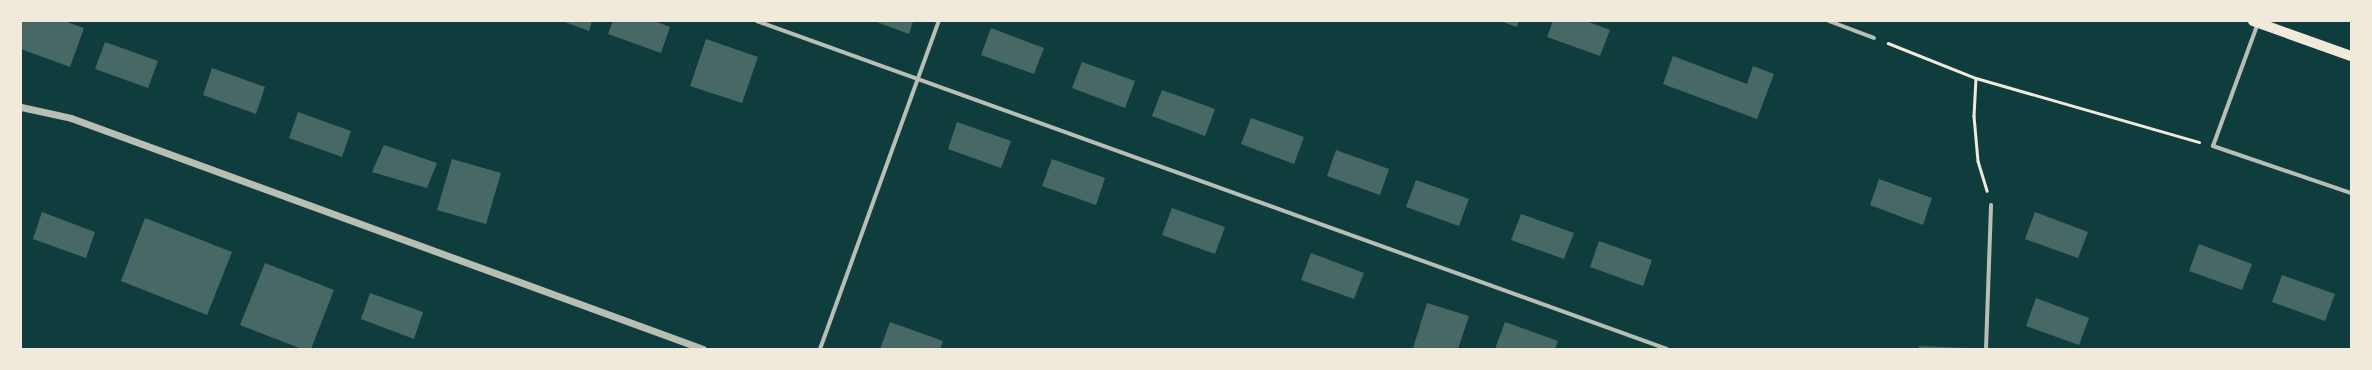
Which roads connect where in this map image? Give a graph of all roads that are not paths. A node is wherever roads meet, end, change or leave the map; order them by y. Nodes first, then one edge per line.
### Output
1 (757, 21) edge
2 (939, 21) edge
3 (1829, 21) edge
4 (2256, 22) edge
5 (1874, 38) road end
6 (2351, 56) edge
7 (917, 80) junction
8 (21, 106) edge
9 (2351, 193) edge
10 (1991, 205) road end
11 (703, 349) edge
12 (820, 349) edge
13 (1667, 349) edge
14 (1986, 349) edge

1 - 7 street
2 - 7 street
3 - 5 street
4 - 6 main road
4 - 9 street
7 - 12 street
7 - 13 street
8 - 11 street
10 - 14 street

